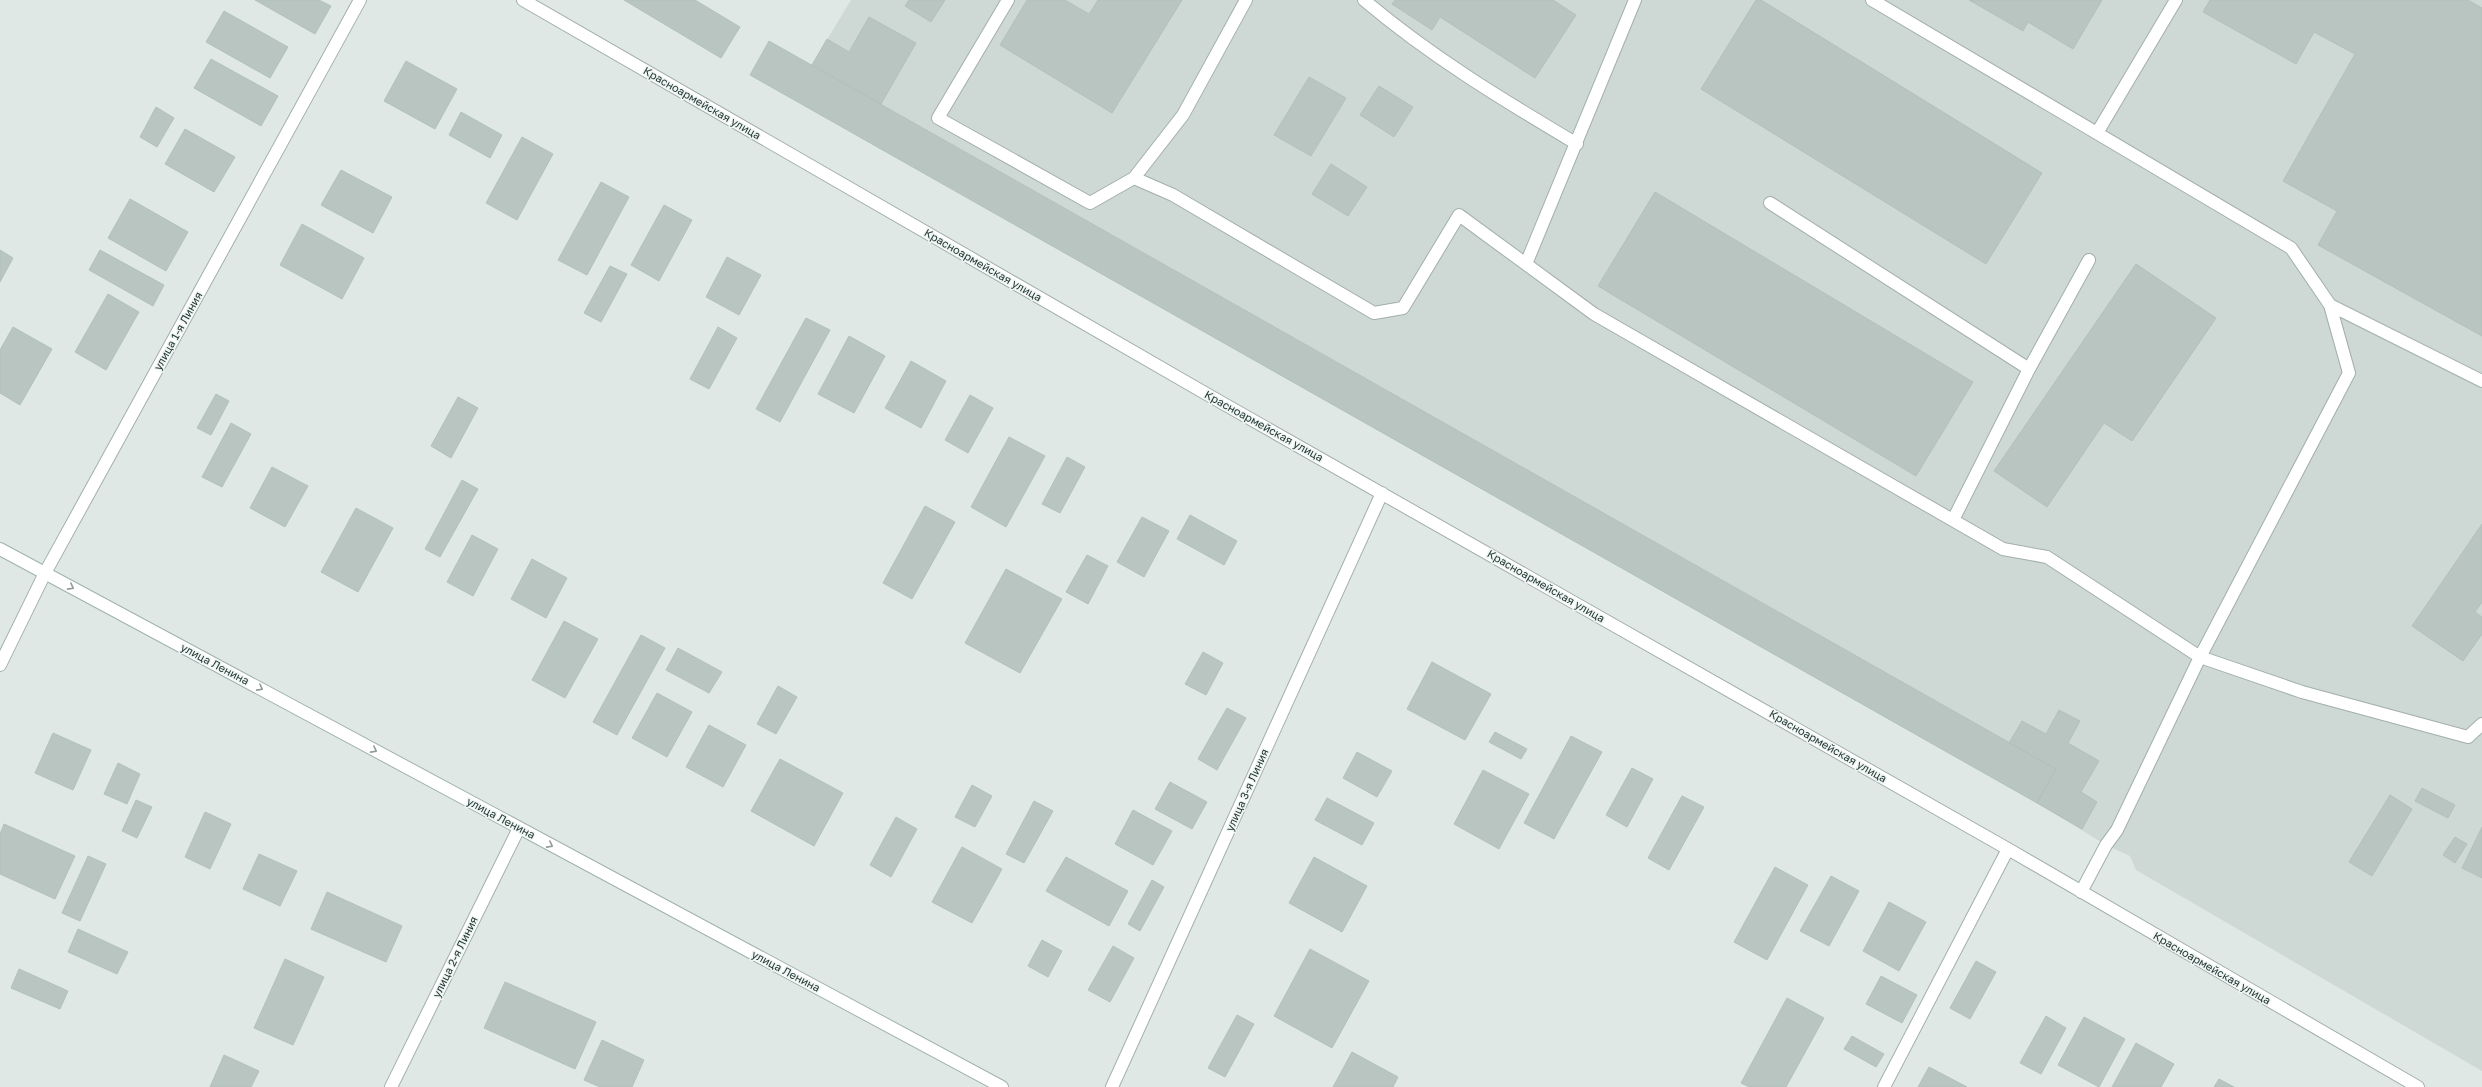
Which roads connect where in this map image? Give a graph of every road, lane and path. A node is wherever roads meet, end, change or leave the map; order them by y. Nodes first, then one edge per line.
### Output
1 (360, 0) edge
2 (523, 0) edge
3 (1008, 0) edge
4 (1246, 0) edge
5 (1364, 0) edge
6 (1635, 0) edge
7 (1872, 0) edge
8 (2176, 0) edge
9 (2097, 133) junction
10 (1576, 144) junction
11 (1134, 178) junction
12 (1770, 202) dead end
13 (2089, 260) dead end
14 (1526, 264) junction
15 (2330, 305) junction
16 (2029, 369) junction
17 (2482, 381) edge
18 (1382, 493) junction
19 (1952, 520) junction
20 (0, 549) edge
21 (45, 573) junction
22 (2200, 657) junction
23 (0, 665) edge
24 (2482, 724) edge
25 (519, 828) junction
26 (2008, 849) junction
27 (2081, 892) junction
28 (391, 1087) edge
29 (1002, 1087) edge
30 (1112, 1087) edge
31 (1884, 1087) edge
32 (2418, 1087) edge

1 - 21 street, улица 1-я Линия
2 - 18 street, Красноармейская улица
3 - 11 street
4 - 11 street
5 - 10 street
6 - 10 street
7 - 9 street
8 - 9 street
9 - 15 street
10 - 14 street
11 - 14 street
12 - 16 street
13 - 16 street
14 - 19 street
15 - 17 street
15 - 22 street
16 - 19 street
18 - 26 street, Красноармейская улица
18 - 30 street, улица 3-я Линия
19 - 22 street
20 - 21 street, улица Ленина
21 - 23 street, улица 1-я Линия
21 -> 25 street, улица Ленина
22 - 24 street
22 - 27 street
25 - 28 street, улица 2-я Линия
25 -> 29 street, улица Ленина
26 - 27 street, Красноармейская улица
26 - 31 street
27 - 32 street, Красноармейская улица

